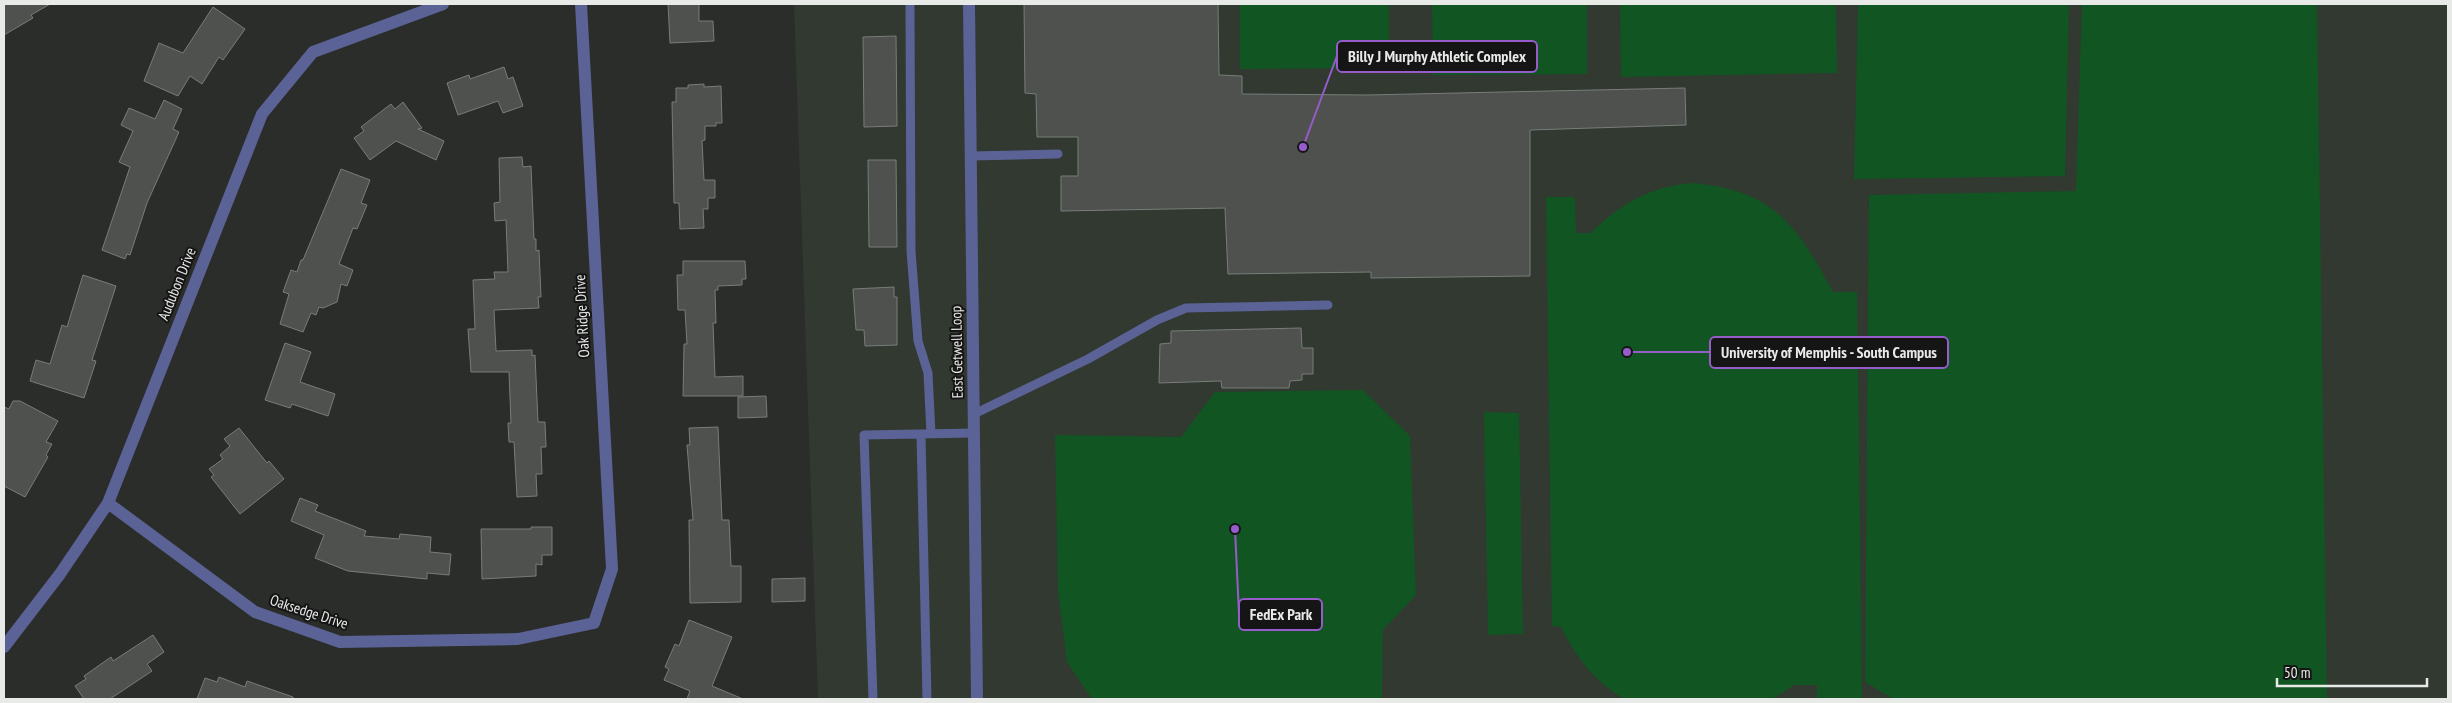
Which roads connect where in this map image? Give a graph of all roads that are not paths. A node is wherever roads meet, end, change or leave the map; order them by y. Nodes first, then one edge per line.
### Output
1 (443, 4) edge
2 (580, 4) edge
3 (910, 4) edge
4 (969, 4) edge
5 (1058, 154) dead end
6 (971, 156) junction
7 (1328, 305) dead end
8 (974, 414) junction
9 (974, 433) junction
10 (932, 434) junction
11 (921, 435) junction
12 (108, 503) junction
13 (594, 623) joint
14 (4, 647) edge
15 (873, 699) edge
16 (927, 699) edge
17 (977, 699) edge

1 - 12 street, Audubon Drive
2 - 13 street, Oak Ridge Drive
3 - 10 lane
4 - 6 street, East Getwell Loop
5 - 6 lane
6 - 8 street, East Getwell Loop
7 - 8 lane
8 - 9 street, East Getwell Loop
9 - 10 lane
9 - 17 street, East Getwell Loop
10 - 11 lane
11 - 15 lane
11 - 16 lane
12 - 13 street, Oaksedge Drive
12 - 14 street, Audubon Drive

